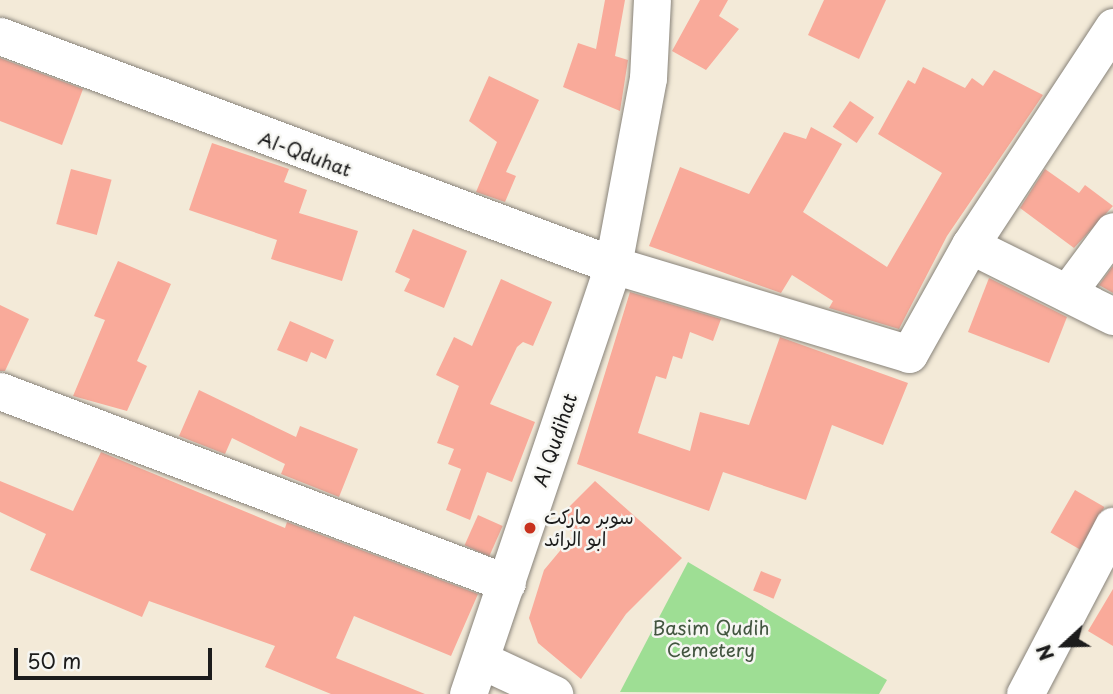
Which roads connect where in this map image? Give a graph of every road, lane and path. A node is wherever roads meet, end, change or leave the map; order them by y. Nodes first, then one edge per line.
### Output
1 (652, 0) edge
2 (1113, 27) edge
3 (0, 36) edge
4 (1113, 231) edge
5 (970, 245) junction
6 (613, 265) junction
7 (1067, 293) junction
8 (1113, 316) edge
9 (0, 391) edge
10 (1113, 526) edge
11 (506, 583) junction
12 (481, 660) junction
13 (468, 694) edge
14 (554, 694) edge
15 (1025, 694) edge

1 - 6 street, Al Qudihat
2 - 5 street
3 - 6 street, Al-Qduhat
4 - 7 street
5 - 6 street, Al-Qduhat
5 - 7 street
6 - 11 street, Al Qudihat
7 - 8 street
9 - 11 street
10 - 15 street
11 - 12 street, Al Qudihat
12 - 13 street, Al Qudihat
12 - 14 street

